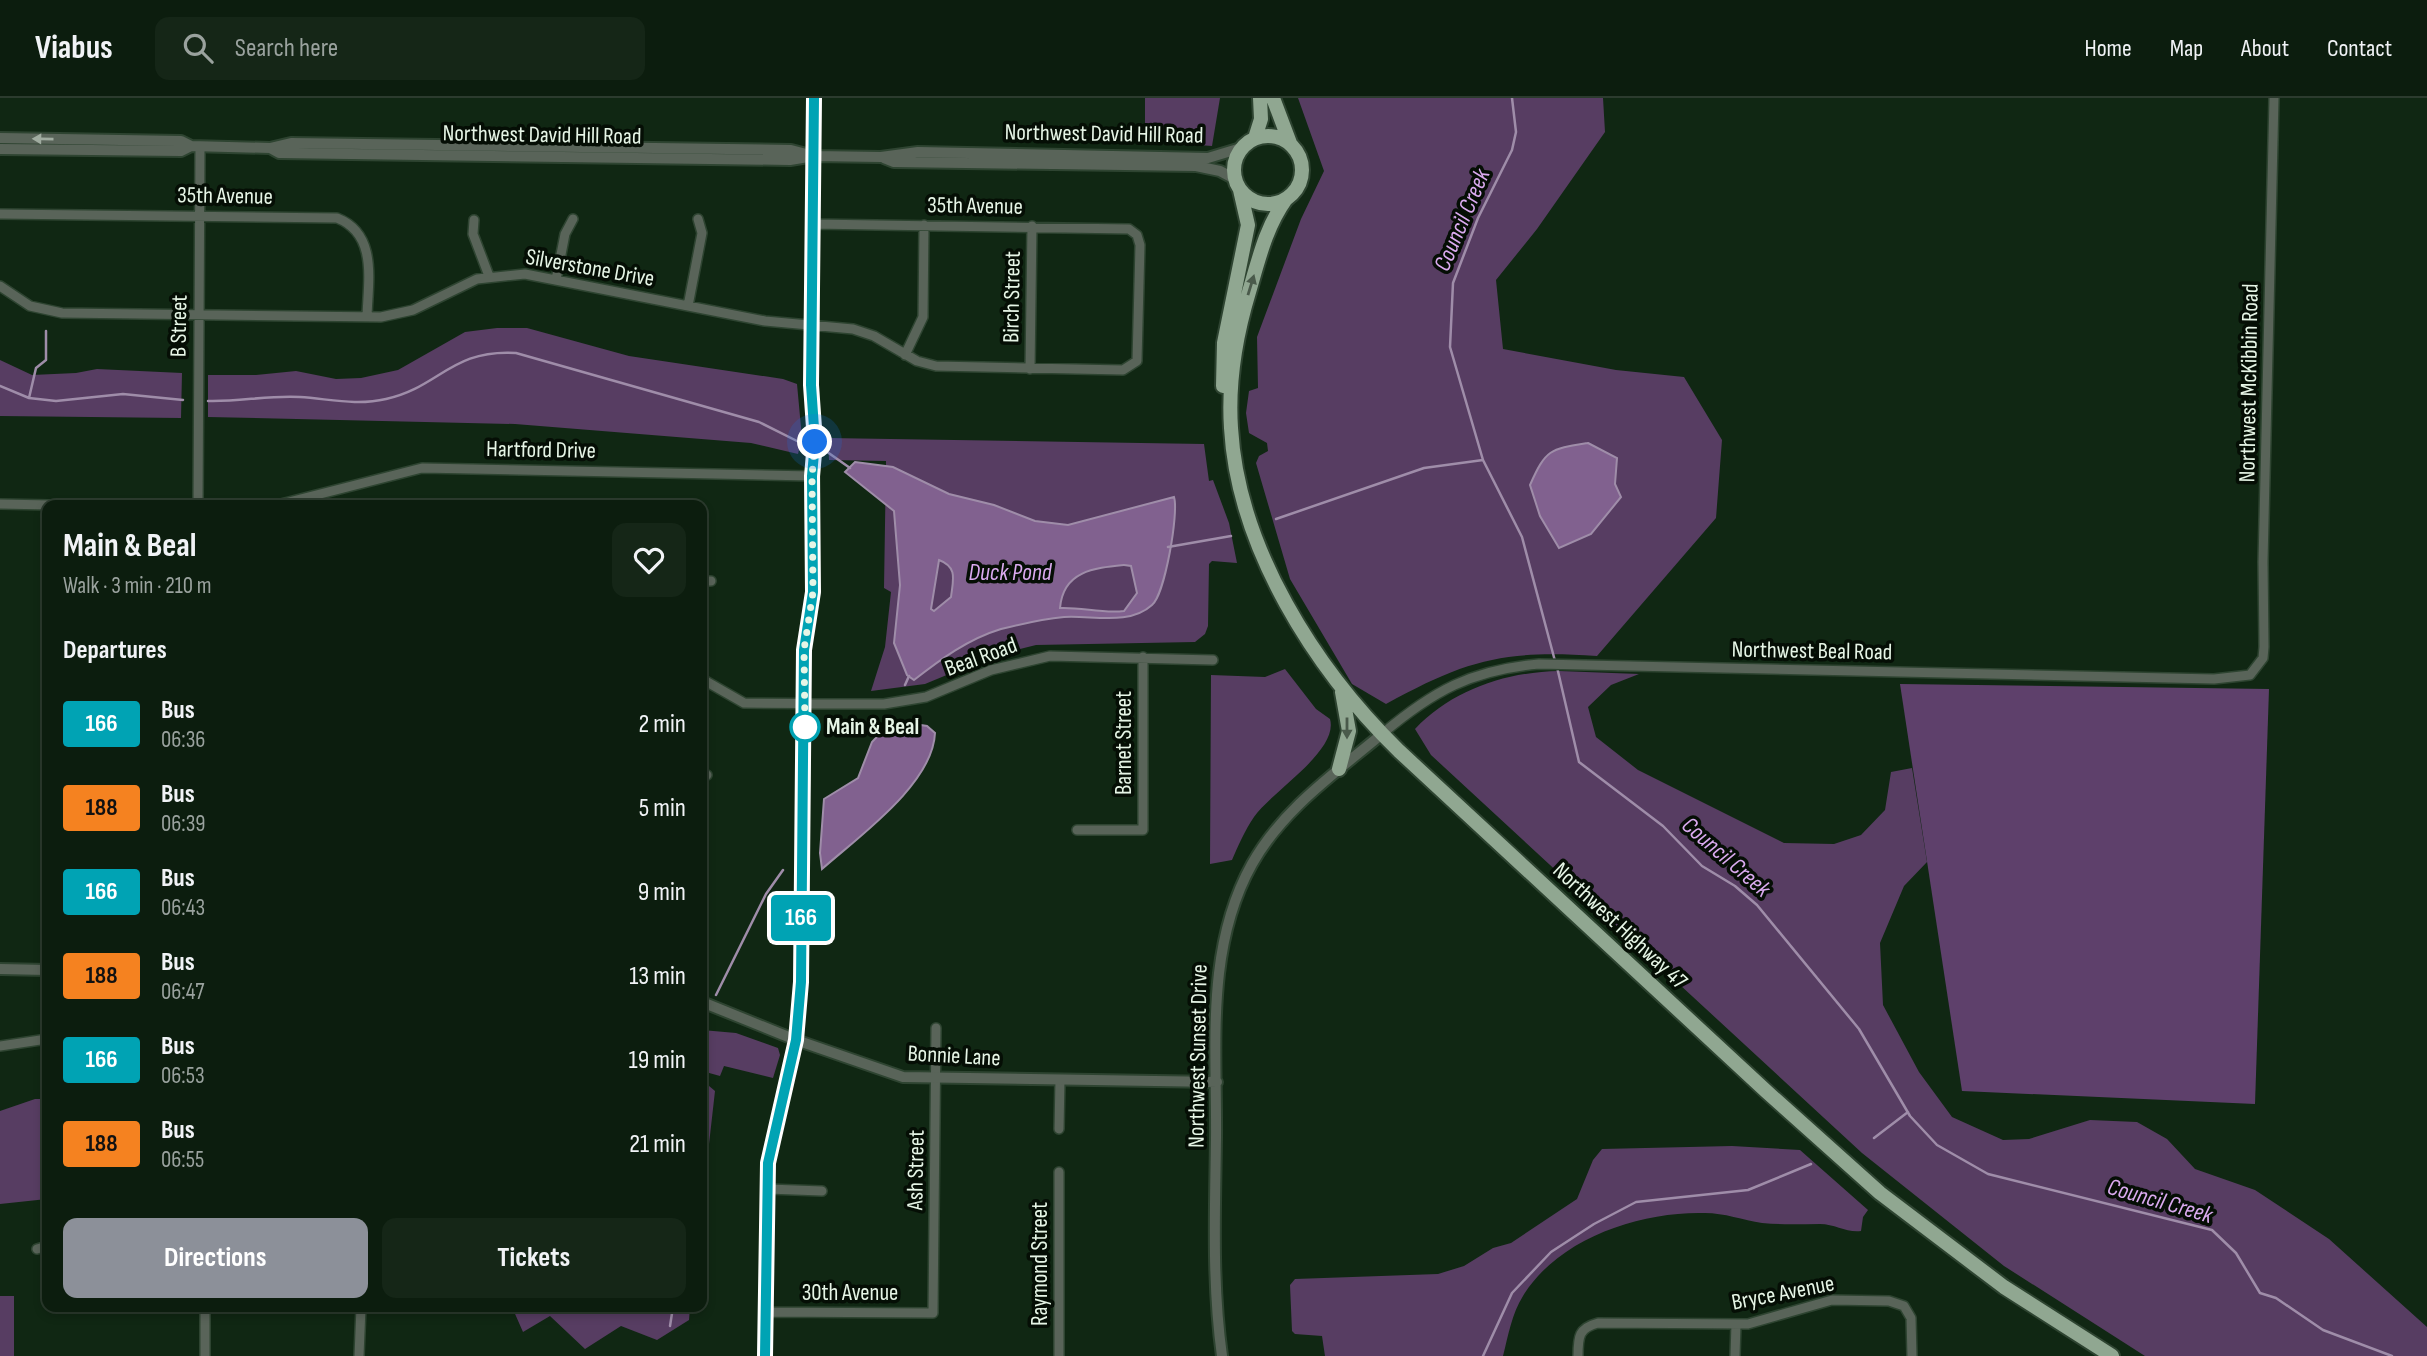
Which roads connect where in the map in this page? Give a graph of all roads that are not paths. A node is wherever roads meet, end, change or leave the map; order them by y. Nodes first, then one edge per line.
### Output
1 (814, 98) edge
2 (1260, 98) edge
3 (1273, 98) edge
4 (2274, 98) edge
5 (0, 138) edge
6 (1255, 138) junction
7 (1290, 143) junction
8 (196, 147) junction
9 (1241, 148) junction
10 (0, 149) edge
11 (814, 156) junction
12 (881, 157) junction
13 (1237, 184) junction
14 (1286, 199) junction
15 (0, 214) edge
16 (200, 215) junction
17 (573, 219) dead end
18 (698, 219) dead end
19 (474, 220) dead end
20 (813, 224) junction
21 (924, 225) junction
22 (1032, 226) junction
23 (489, 276) junction
24 (556, 280) junction
25 (0, 286) edge
26 (688, 306) junction
27 (198, 314) junction
28 (367, 317) junction
29 (812, 326) junction
30 (905, 355) junction
31 (1134, 365) joint
32 (1030, 369) junction
33 (1230, 425) junction
34 (812, 476) junction
35 (198, 500) edge
36 (296, 500) edge
37 (0, 504) edge
38 (42, 505) edge
39 (1143, 657) junction
40 (1213, 660) dead end
41 (2258, 667) joint
42 (707, 682) edge
43 (1340, 687) junction
44 (805, 704) junction
45 (1382, 734) junction
46 (1339, 769) junction
47 (1077, 830) dead end
48 (0, 969) edge
49 (42, 970) edge
50 (707, 1004) edge
51 (936, 1028) dead end
52 (42, 1040) edge
53 (796, 1040) junction
54 (0, 1045) edge
55 (937, 1079) junction
56 (1060, 1080) junction
57 (1217, 1082) junction
58 (1059, 1129) dead end
59 (1059, 1172) dead end
60 (768, 1189) junction
61 (822, 1191) dead end
62 (42, 1248) edge
63 (37, 1249) dead end
64 (205, 1312) edge
65 (361, 1312) edge
66 (765, 1312) junction
67 (933, 1313) joint
68 (1736, 1324) junction
69 (205, 1356) edge
70 (359, 1356) edge
71 (765, 1356) edge
72 (1059, 1356) edge
73 (1222, 1356) edge
74 (1578, 1356) edge
75 (1735, 1356) edge
76 (1912, 1356) edge
77 (2112, 1356) edge

1 - 11 street
2 - 6 main road
3 - 7 main road
4 - 41 street, Northwest McKibbin Road
8 -> 5 street, Northwest David Hill Road
6 - 7 main road
6 - 9 main road
7 - 14 main road
8 - 10 street, Northwest David Hill Road
8 - 11 street, Northwest David Hill Road
8 - 16 street, B Street
9 - 12 street, Northwest David Hill Road
9 - 13 main road
11 - 12 street, Northwest David Hill Road
11 - 20 street
12 - 13 street, Northwest David Hill Road
13 - 14 main road
13 - 33 main road, Northwest Highway 47
33 -> 14 main road, Northwest Highway 47
15 - 16 street, 35th Avenue
16 - 27 street, B Street
16 - 28 street, 35th Avenue
17 - 24 street
18 - 26 street
19 - 23 street
20 - 21 street, 35th Avenue
20 - 29 street
21 - 22 street, 35th Avenue
21 - 30 street
22 - 31 street, 35th Avenue
22 - 32 street, Birch Street
23 - 24 street, Silverstone Drive
23 - 28 street, Silverstone Drive
24 - 26 street, Silverstone Drive
25 - 27 street, Silverstone Drive
26 - 29 street, Silverstone Drive
27 - 28 street, Silverstone Drive
27 - 35 street, B Street
29 - 30 street, Silverstone Drive
29 - 34 street
30 - 32 street, Silverstone Drive
31 - 32 street, Silverstone Drive
33 - 43 main road, Northwest Highway 47
34 - 36 street, Hartford Drive
34 - 44 street
37 - 38 street
39 - 40 street, Beal Road
39 - 44 street, Beal Road
39 - 47 street, Barnet Street
41 - 45 street, Northwest Beal Road
42 - 44 street, Beal Road
43 - 45 main road, Northwest Highway 47
43 -> 46 main road
44 - 53 street
45 - 46 street, Northwest Sunset Drive
45 - 77 main road, Northwest Highway 47
46 - 57 street, Northwest Sunset Drive
48 - 49 street
50 - 53 street, Bonnie Lane
51 - 55 street, Ash Street
52 - 54 street
53 - 55 street, Bonnie Lane
53 - 60 street
55 - 56 street, Bonnie Lane
55 - 67 street, Ash Street
56 - 57 street, Bonnie Lane
56 - 58 street
57 - 73 street, Northwest Sunset Drive
59 - 72 street, Raymond Street
60 - 61 street
60 - 66 street
62 - 63 street
64 - 69 street
65 - 70 street
66 - 67 street, 30th Avenue
66 - 71 street
68 - 74 street, Bryce Avenue
68 - 75 street
68 - 76 street, Bryce Avenue

